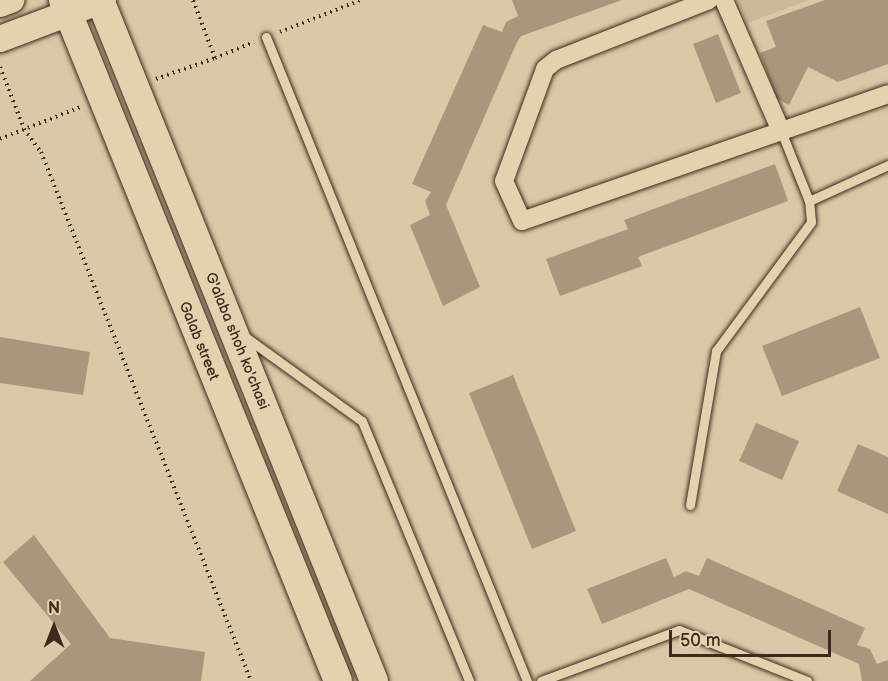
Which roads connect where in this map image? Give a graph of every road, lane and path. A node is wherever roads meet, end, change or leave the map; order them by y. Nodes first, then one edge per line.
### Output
1 (11, 0) edge
2 (101, 0) edge
3 (193, 0) edge
4 (361, 0) edge
5 (708, 0) edge
6 (724, 0) edge
7 (0, 4) edge
8 (65, 7) edge
9 (267, 37) junction
10 (0, 39) edge
11 (215, 58) junction
12 (0, 67) edge
13 (134, 87) junction
14 (888, 94) edge
15 (101, 100) junction
16 (24, 129) junction
17 (781, 131) junction
18 (0, 139) edge
19 (888, 165) edge
20 (809, 201) junction
21 (232, 327) junction
22 (690, 505) dead end
23 (250, 681) edge
24 (338, 681) edge
25 (374, 681) edge
26 (469, 681) edge
27 (527, 681) edge
28 (541, 681) edge
29 (807, 681) edge

1 - 7 main road
2 - 8 main road
2 - 13 main road, G'alaba shoh ko'chasi
3 - 11 path
4 - 9 path
5 - 17 street
6 - 17 street
8 - 10 main road
8 - 15 main road, Galab street
9 - 11 path
9 - 27 lane
11 - 13 path
12 - 16 path
13 - 21 main road, G'alaba shoh ko'chasi
14 - 17 street
15 - 16 path
15 - 24 main road, Galab street
16 - 18 path
16 - 23 path
17 - 20 lane
19 - 20 lane
20 - 22 lane
21 - 25 main road, G'alaba shoh ko'chasi
21 - 26 lane
28 - 29 lane

